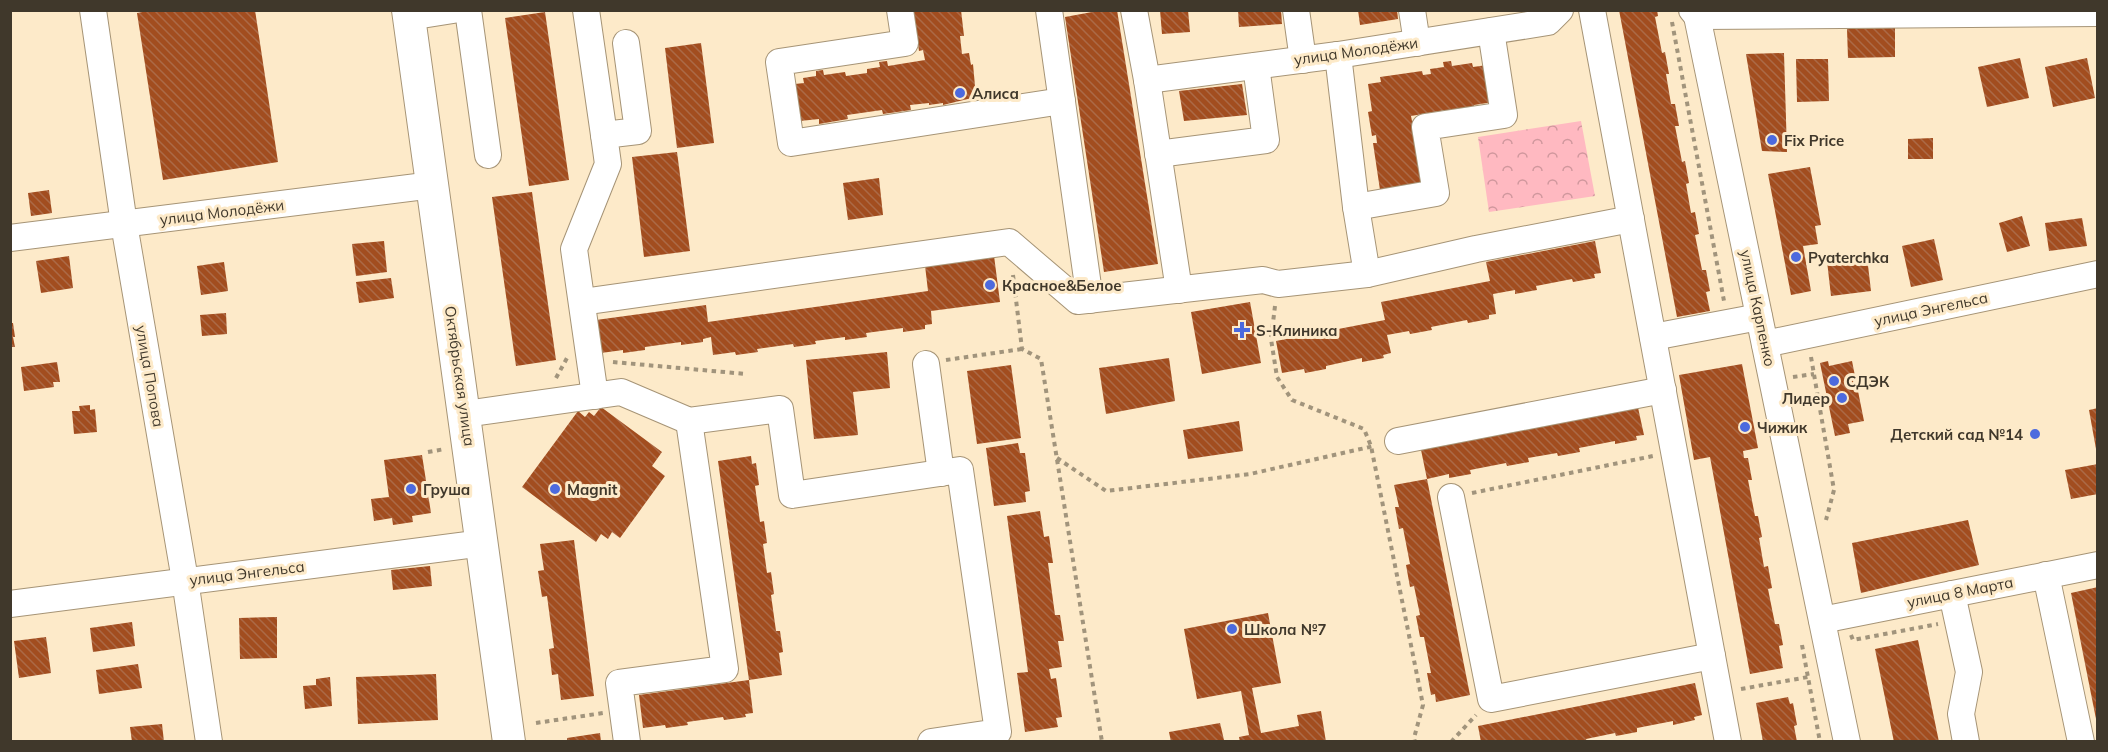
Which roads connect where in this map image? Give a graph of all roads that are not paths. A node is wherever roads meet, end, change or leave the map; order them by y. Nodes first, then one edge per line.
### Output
1 (93, 10) edge
2 (453, 10) edge
3 (468, 10) edge
4 (586, 10) edge
5 (900, 10) edge
6 (1049, 10) edge
7 (1134, 10) edge
8 (1296, 10) edge
9 (1412, 10) edge
10 (1560, 10) edge
11 (1592, 10) edge
12 (1695, 13) edge
13 (2097, 13) edge
14 (409, 14) edge
15 (1479, 25) edge
16 (626, 43) dead end
17 (1417, 43) junction
18 (1338, 55) junction
19 (1303, 60) junction
20 (1256, 66) junction
21 (1147, 80) junction
22 (1062, 101) junction
23 (604, 135) junction
24 (1158, 154) junction
25 (488, 155) dead end
26 (433, 185) junction
27 (1356, 207) junction
28 (1631, 219) junction
29 (124, 224) junction
30 (10, 238) edge
31 (1367, 274) junction
32 (2097, 274) edge
33 (1179, 290) junction
34 (1090, 300) junction
35 (582, 302) junction
36 (1760, 317) junction
37 (1653, 337) junction
38 (1765, 344) junction
39 (926, 363) road end
40 (1663, 390) junction
41 (595, 396) junction
42 (465, 414) junction
43 (689, 421) junction
44 (1398, 441) road end
45 (941, 473) junction
46 (1451, 497) road end
47 (483, 543) junction
48 (2097, 565) edge
49 (2046, 575) junction
50 (185, 580) junction
51 (1952, 594) junction
52 (10, 604) edge
53 (1822, 620) junction
54 (1712, 656) junction
55 (998, 737) edge
56 (209, 741) edge
57 (509, 741) edge
58 (627, 741) edge
59 (931, 741) edge
60 (1724, 741) edge
61 (1847, 741) edge
62 (1966, 741) edge
63 (2081, 741) edge

1 - 29 street, улица Попова
2 - 14 street
3 - 25 street
4 - 23 street
5 - 22 street
6 - 22 street
7 - 21 street
8 - 19 street
9 - 17 street
10 - 15 street, улица Молодёжи
11 - 28 street
12 - 13 street
12 - 36 street, улица Карпенко
14 - 26 main road, Октябрьская улица
15 - 17 street, улица Молодёжи
15 - 27 street
16 - 23 street
17 - 18 street, улица Молодёжи
18 - 19 street, улица Молодёжи
18 - 27 street
19 - 20 street, улица Молодёжи
20 - 21 street, улица Молодёжи
20 - 24 street
21 - 24 street
22 - 34 street
23 - 35 street
24 - 33 street
26 - 29 street, улица Молодёжи
26 - 42 main road, Октябрьская улица
27 - 31 street
28 - 31 street
28 - 37 street
29 - 30 street, улица Молодёжи
29 - 50 street, улица Попова
31 - 33 street
32 - 38 street, улица Энгельса
33 - 34 street
34 - 35 street
35 - 41 street
36 - 37 street
36 - 38 street, улица Карпенко
37 - 40 street
38 - 53 street, улица Карпенко
39 - 45 street
40 - 44 street
40 - 54 street
41 - 42 street
41 - 43 street
42 - 47 main road, Октябрьская улица
43 - 45 street
43 - 58 street
45 - 55 street
46 - 54 street
47 - 50 street, улица Энгельса
47 - 57 main road, Октябрьская улица
48 - 49 street, улица 8 Марта
49 - 51 street, улица 8 Марта
49 - 63 street
50 - 52 street, улица Энгельса
50 - 56 street, улица Попова
51 - 53 street, улица 8 Марта
51 - 62 street
53 - 61 street, улица Карпенко
54 - 60 street
55 - 59 street

